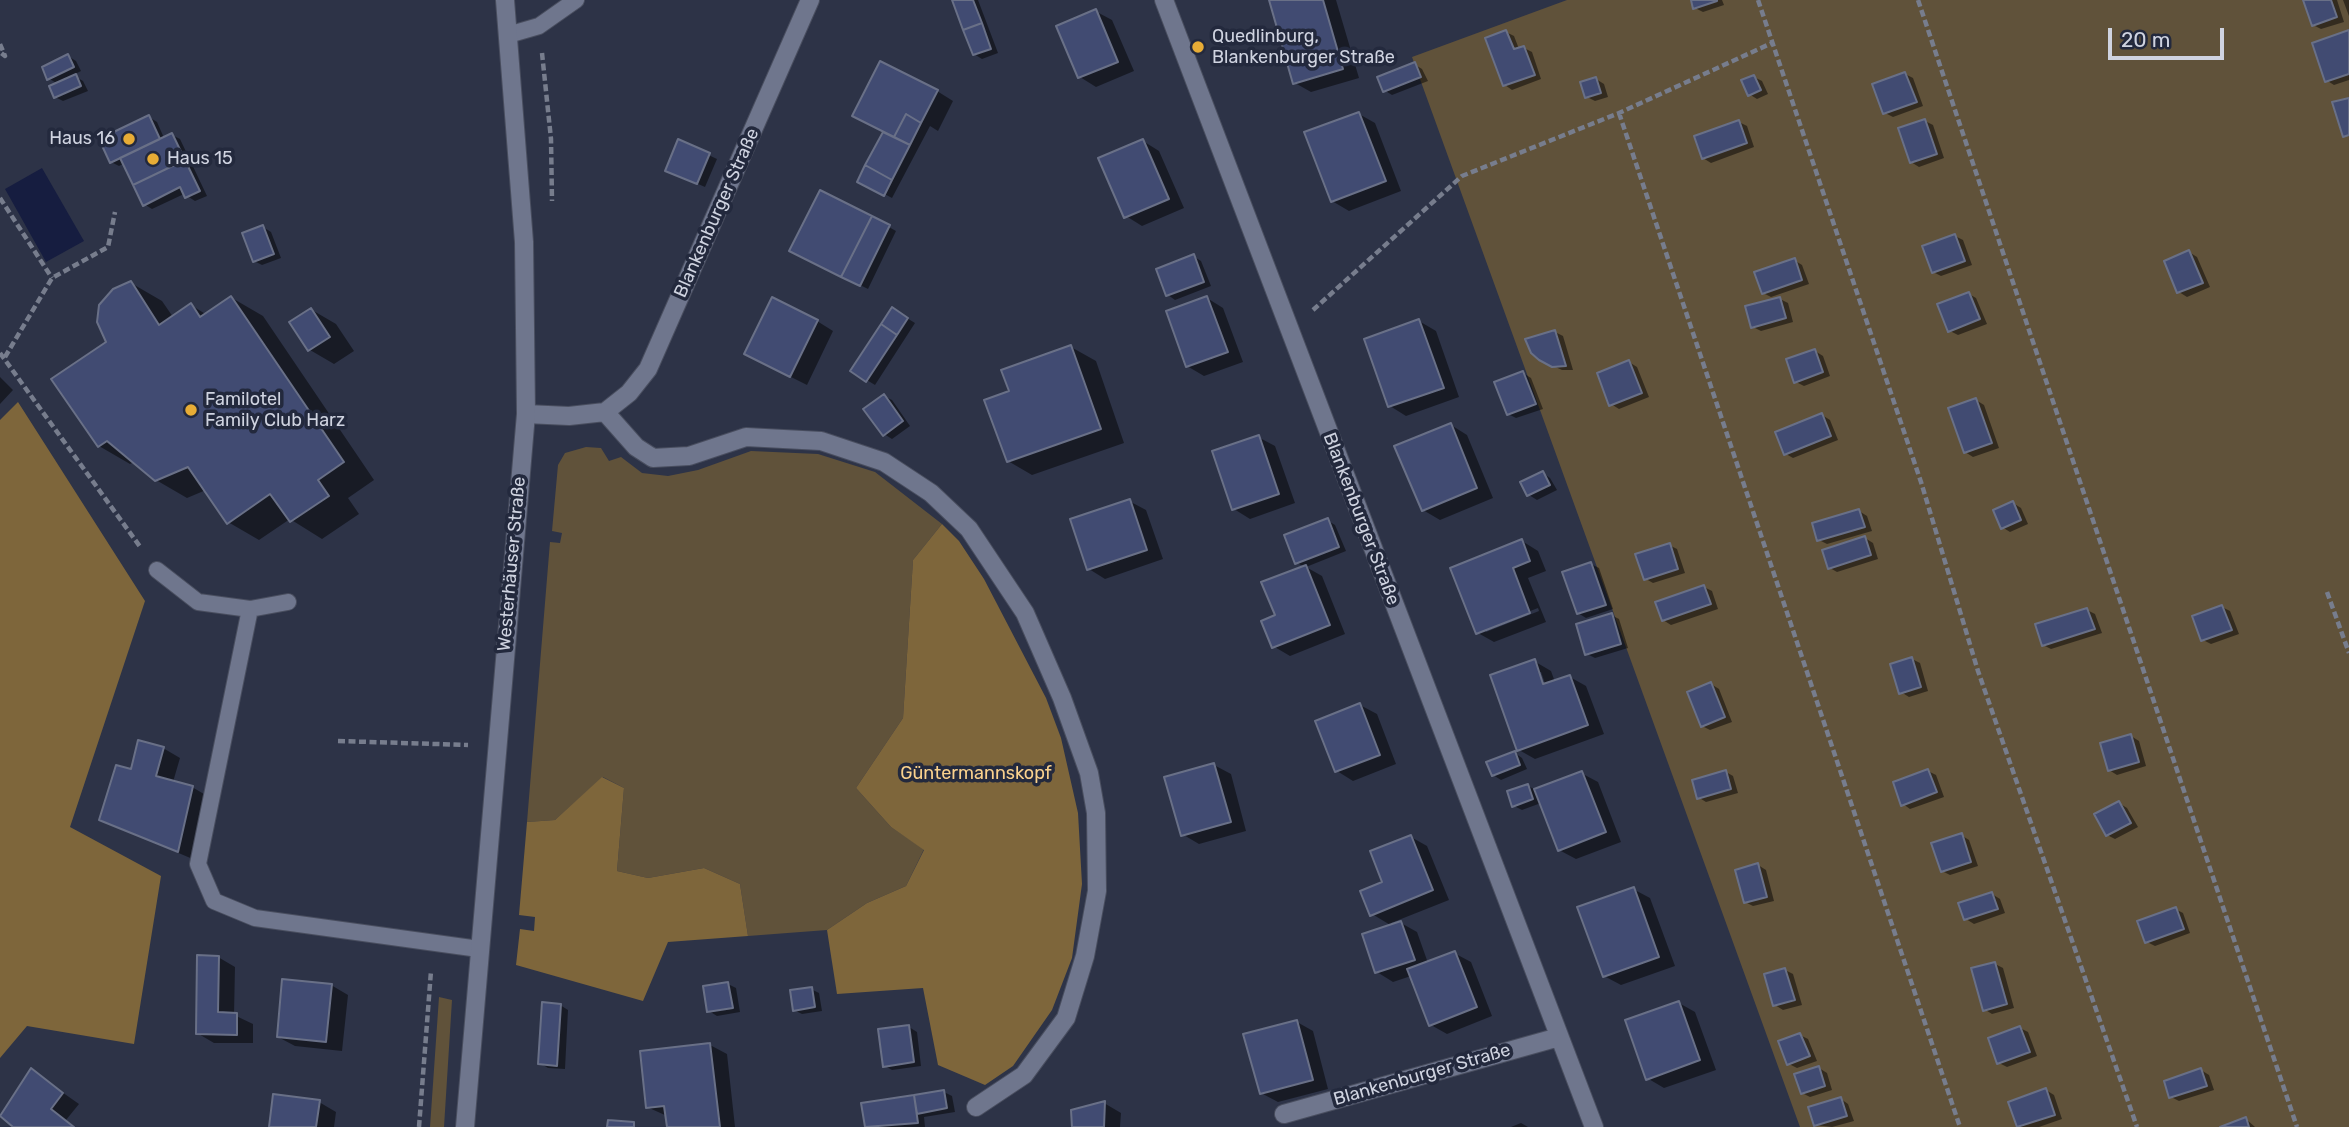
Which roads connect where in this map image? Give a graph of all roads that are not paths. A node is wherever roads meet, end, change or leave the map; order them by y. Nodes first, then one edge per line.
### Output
1 (505, 0) edge
2 (576, 0) edge
3 (810, 0) edge
4 (1164, 0) edge
5 (508, 35) junction
6 (604, 412) junction
7 (526, 414) junction
8 (157, 569) road end
9 (288, 602) dead end
10 (250, 609) junction
11 (479, 949) junction
12 (1559, 1037) junction
13 (976, 1107) dead end
14 (1284, 1114) dead end
15 (465, 1127) edge
16 (1594, 1127) edge

1 - 5 street, Westerhäuser Straße
2 - 5 lane
3 - 6 street, Blankenburger Straße
4 - 12 street, Blankenburger Straße
5 - 7 street, Westerhäuser Straße
6 - 7 street
6 - 13 street
7 - 11 street, Westerhäuser Straße
8 - 10 lane
9 - 10 lane
10 - 11 lane
11 - 15 street, Westerhäuser Straße
12 - 14 street, Blankenburger Straße
12 - 16 street, Blankenburger Straße

